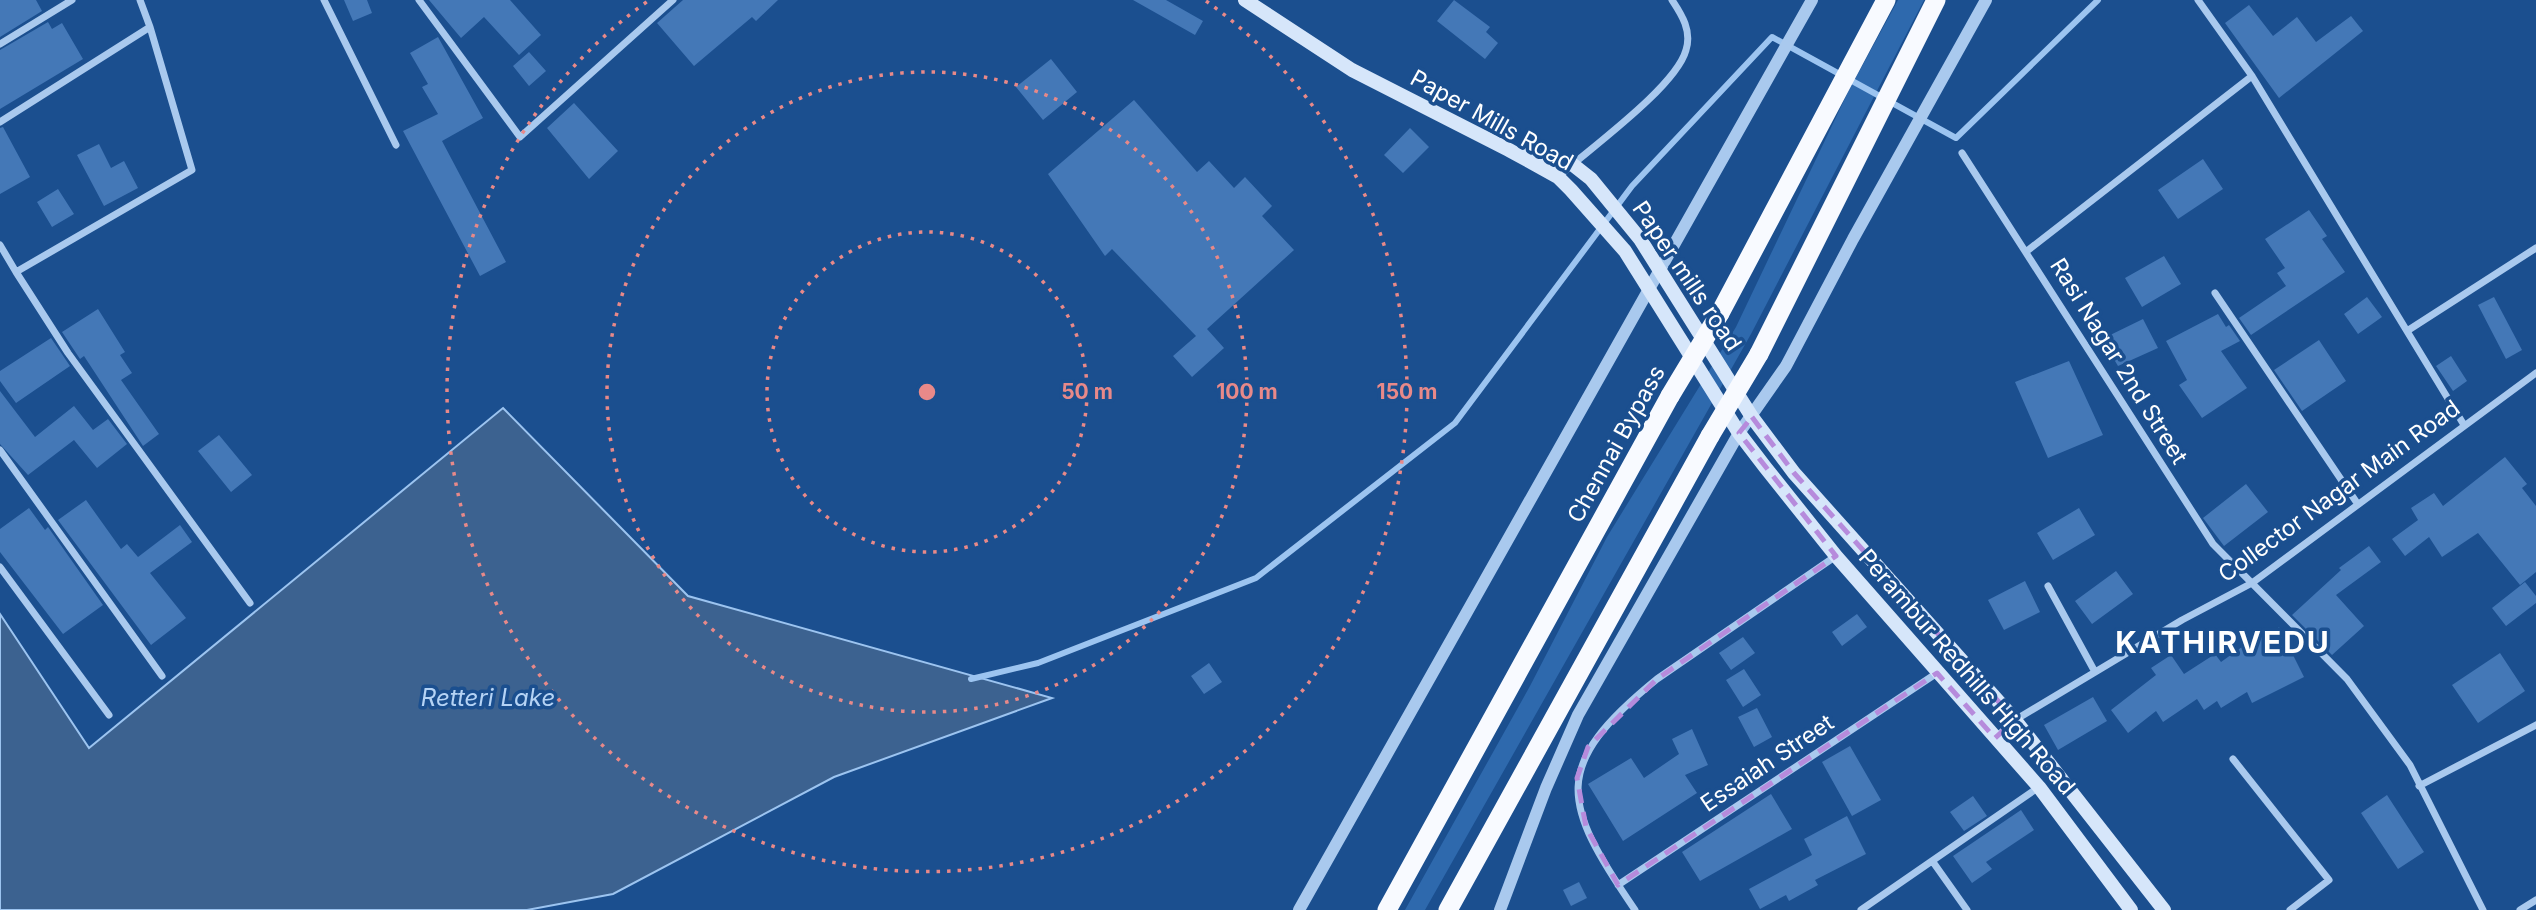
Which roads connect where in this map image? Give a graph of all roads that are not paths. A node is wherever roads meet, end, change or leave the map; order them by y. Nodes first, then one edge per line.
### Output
1 (72, 0) edge
2 (140, 0) edge
3 (324, 0) edge
4 (419, 0) edge
5 (673, 0) edge
6 (1245, 0) edge
7 (1672, 0) edge
8 (1812, 0) edge
9 (1886, 0) edge
10 (1936, 0) edge
11 (1986, 0) edge
12 (2198, 0) edge
13 (150, 27) junction
14 (0, 44) edge
15 (2252, 76) junction
16 (0, 122) edge
17 (396, 145) dead end
18 (1509, 150) junction
19 (1962, 153) dead end
20 (1572, 164) junction
21 (1558, 177) junction
22 (0, 245) edge
23 (2536, 248) edge
24 (2027, 251) junction
25 (1660, 271) junction
26 (16, 272) junction
27 (1649, 290) junction
28 (2215, 293) dead end
29 (2407, 331) junction
30 (2536, 373) edge
31 (1752, 417) junction
32 (2464, 425) junction
33 (1739, 433) junction
34 (0, 450) edge
35 (1765, 467) joint
36 (1794, 472) joint
37 (2357, 503) junction
38 (1836, 556) junction
39 (0, 567) edge
40 (2252, 583) junction
41 (2048, 586) dead end
42 (250, 603) dead end
43 (2095, 672) junction
44 (1937, 673) junction
45 (162, 676) dead end
46 (109, 715) dead end
47 (2015, 720) junction
48 (2536, 725) edge
49 (1995, 738) junction
50 (2233, 759) dead end
51 (2419, 786) junction
52 (2039, 787) junction
53 (1933, 862) junction
54 (1618, 885) junction
55 (2536, 900) edge
56 (2292, 909) edge
57 (1299, 910) edge
58 (1387, 910) edge
59 (1448, 910) edge
60 (1500, 910) edge
61 (1635, 910) edge
62 (1861, 910) edge
63 (1967, 910) edge
64 (2131, 910) edge
65 (2164, 910) edge
66 (2483, 910) edge
67 (2520, 910) edge

1 - 14 street
2 - 13 street
3 - 17 street
4 - 5 street
6 - 18 main road, Paper Mills Road
7 - 20 street
8 - 25 street
9 - 58 highway, Chennai Bypass, bridge
10 - 59 highway, bridge
11 - 31 street
12 - 15 street
13 - 16 street
13 - 26 street
15 - 24 street
15 - 29 street
18 - 20 main road, Paper mills road
18 - 21 main road, Paper Mills Road
19 - 24 street, Rasi Nagar 2nd Street
20 - 21 street
20 - 25 main road, Paper mills road
21 - 27 main road, Paper Mills Road
22 - 26 street
23 - 29 street
24 - 40 street, Rasi Nagar 2nd Street
25 - 27 street
25 - 31 main road, Paper mills road
26 - 42 street
27 - 33 main road, Paper Mills Road
27 - 57 street
28 - 37 street
29 - 32 street
30 - 32 street, Collector Nagar Main Road
31 - 33 street
31 - 36 main road, Paper mills road
32 - 37 street, Collector Nagar Main Road
33 - 35 main road, Paper Mills Road
33 - 60 street
34 - 45 street
35 - 38 main road, Perambur Redhills High Road
36 - 47 main road, Perambur Redhills High Road
37 - 40 street, Collector Nagar Main Road
38 - 44 main road, Perambur Redhills High Road
38 - 54 street
39 - 46 street
40 - 43 street, Collector Nagar Main Road
40 - 51 street, Rasi Nagar 2nd Street
41 - 43 street
43 - 47 street, Collector Nagar Main Road
44 - 49 main road, Perambur Redhills High Road
44 - 54 street, Essaiah Street
47 - 49 street, Collector Nagar Main Road
47 - 65 main road, Perambur Redhills High Road
48 - 51 street
49 - 52 main road, Perambur Redhills High Road
50 - 56 street
51 - 66 street, Rasi Nagar 2nd Street
52 - 53 street
52 - 64 main road, Perambur Redhills High Road
53 - 62 street
53 - 63 street
54 - 61 street
55 - 67 street

